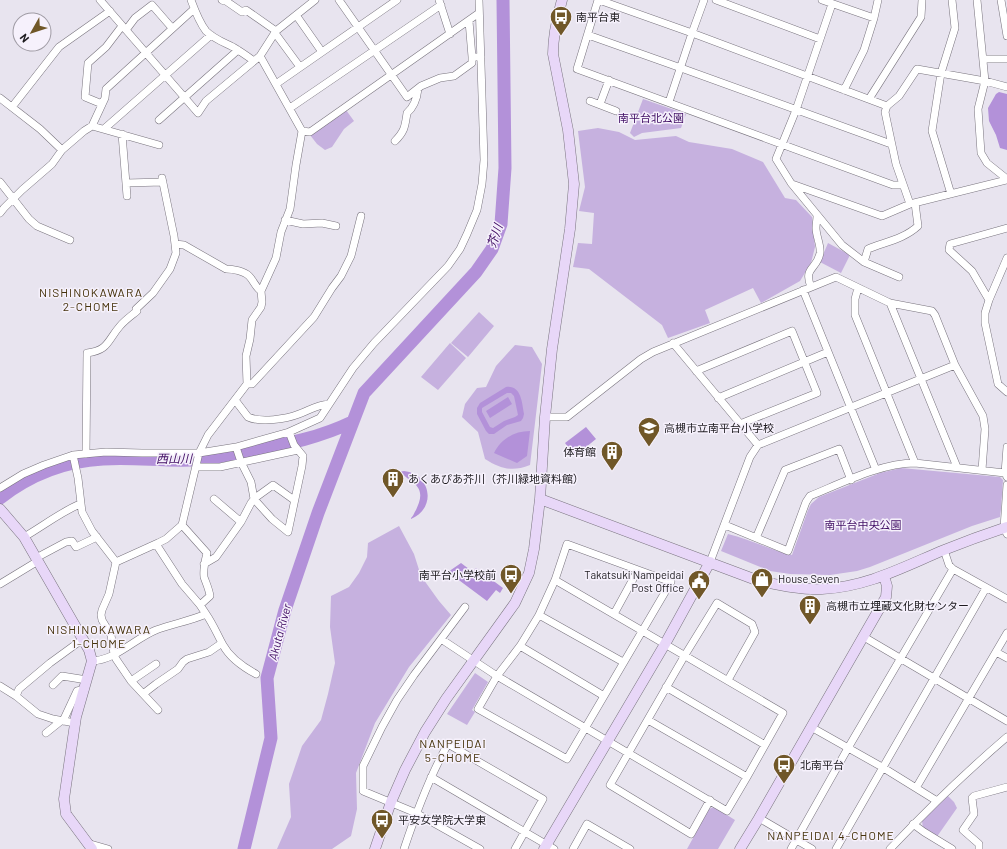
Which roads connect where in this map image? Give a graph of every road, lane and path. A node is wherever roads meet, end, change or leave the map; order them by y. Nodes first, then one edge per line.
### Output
1 (100, 0) edge
2 (190, 0) edge
3 (222, 0) edge
4 (315, 0) edge
5 (397, 0) edge
6 (479, 0) edge
7 (562, 0) edge
8 (599, 0) edge
9 (704, 0) edge
10 (716, 0) edge
11 (822, 0) edge
12 (878, 0) edge
13 (922, 0) edge
14 (952, 0) edge
15 (976, 0) edge
16 (1001, 0) edge
17 (343, 2) edge
18 (440, 3) edge
19 (832, 4) junction
20 (194, 9) junction
21 (110, 11) junction
22 (479, 13) junction
23 (296, 15) junction
24 (874, 18) junction
25 (469, 21) junction
26 (358, 27) junction
27 (124, 28) junction
28 (172, 28) junction
29 (275, 32) junction
30 (692, 33) junction
31 (450, 34) junction
32 (211, 35) junction
33 (588, 35) junction
34 (1007, 36) edge
35 (820, 39) junction
36 (238, 50) junction
37 (374, 50) junction
38 (322, 52) junction
39 (146, 53) junction
40 (260, 56) junction
41 (481, 56) junction
42 (472, 57) junction
43 (983, 59) junction
44 (1007, 59) edge
45 (254, 61) junction
46 (300, 68) junction
47 (681, 68) junction
48 (940, 73) junction
49 (392, 75) junction
50 (165, 76) junction
51 (808, 76) junction
52 (609, 80) junction
53 (985, 81) junction
54 (276, 84) junction
55 (1007, 87) edge
56 (418, 89) junction
57 (844, 90) junction
58 (0, 98) edge
59 (184, 98) junction
60 (869, 99) junction
61 (590, 101) dead end
62 (669, 102) junction
63 (102, 104) junction
64 (600, 104) junction
65 (887, 106) junction
66 (12, 107) junction
67 (290, 108) junction
68 (796, 110) junction
69 (616, 111) dead end
70 (159, 120) dead end
71 (92, 126) junction
72 (104, 129) junction
73 (302, 131) junction
74 (122, 134) junction
75 (395, 141) dead end
76 (784, 144) junction
77 (891, 144) junction
78 (159, 145) dead end
79 (62, 150) junction
80 (1007, 179) edge
81 (0, 182) edge
82 (126, 183) junction
83 (791, 183) junction
84 (903, 185) junction
85 (951, 194) junction
86 (127, 196) dead end
87 (14, 199) junction
88 (913, 204) junction
89 (0, 214) edge
90 (361, 216) dead end
91 (817, 216) junction
92 (286, 220) junction
93 (336, 226) dead end
94 (1007, 228) edge
95 (70, 240) dead end
96 (175, 244) junction
97 (1007, 258) edge
98 (864, 262) junction
99 (899, 277) dead end
100 (811, 287) junction
101 (858, 288) junction
102 (803, 290) junction
103 (261, 291) junction
104 (989, 300) junction
105 (890, 304) junction
106 (673, 343) junction
107 (828, 352) junction
108 (804, 362) junction
109 (955, 365) junction
110 (696, 371) junction
111 (921, 379) junction
112 (247, 384) junction
113 (1007, 392) edge
114 (886, 393) junction
115 (718, 398) junction
116 (235, 400) junction
117 (329, 404) junction
118 (850, 407) junction
119 (545, 417) junction
120 (740, 424) junction
121 (289, 433) junction
122 (758, 445) junction
123 (236, 447) junction
124 (296, 447) junction
125 (1007, 447) edge
126 (86, 454) junction
127 (199, 454) junction
128 (73, 457) junction
129 (241, 462) junction
130 (915, 463) junction
131 (196, 467) junction
132 (957, 467) junction
133 (876, 470) junction
134 (982, 470) junction
135 (1006, 475) edge
136 (851, 480) junction
137 (1007, 485) edge
138 (0, 488) edge
139 (214, 499) dead end
140 (254, 499) junction
141 (540, 499) junction
142 (294, 500) junction
143 (80, 504) junction
144 (0, 509) edge
145 (241, 522) junction
146 (182, 525) junction
147 (725, 525) junction
148 (1006, 530) edge
149 (24, 537) junction
150 (97, 537) junction
151 (756, 538) junction
152 (156, 544) junction
153 (944, 550) junction
154 (37, 560) junction
155 (116, 562) junction
156 (710, 562) junction
157 (204, 564) junction
158 (953, 569) junction
159 (638, 570) junction
160 (884, 576) junction
161 (555, 580) junction
162 (0, 584) edge
163 (986, 588) junction
164 (1007, 599) edge
165 (200, 604) junction
166 (465, 607) dead end
167 (206, 614) junction
168 (614, 614) junction
169 (539, 615) junction
170 (642, 630) junction
171 (1007, 633) edge
172 (864, 637) junction
173 (83, 639) junction
174 (440, 639) junction
175 (222, 643) junction
176 (665, 644) junction
177 (520, 646) junction
178 (996, 652) junction
179 (114, 654) junction
180 (685, 655) junction
181 (901, 658) junction
182 (1007, 658) edge
183 (92, 661) junction
184 (473, 661) junction
185 (623, 662) junction
186 (156, 664) dead end
187 (256, 674) dead end
188 (497, 676) junction
189 (935, 678) junction
190 (728, 680) junction
191 (132, 681) junction
192 (53, 685) dead end
193 (86, 685) junction
194 (0, 686) edge
195 (666, 687) junction
196 (143, 694) junction
197 (16, 696) junction
198 (604, 696) junction
199 (969, 698) junction
200 (158, 710) dead end
201 (648, 720) junction
202 (62, 721) junction
203 (1007, 721) edge
204 (75, 723) junction
205 (811, 727) junction
206 (585, 729) junction
207 (46, 733) dead end
208 (1007, 737) edge
209 (607, 741) junction
210 (765, 744) junction
211 (848, 748) junction
212 (629, 753) junction
213 (882, 767) junction
214 (431, 777) junction
215 (747, 777) junction
216 (1007, 787) edge
217 (916, 788) junction
218 (710, 800) junction
219 (937, 801) junction
220 (391, 802) junction
221 (416, 813) junction
222 (759, 818) junction
223 (913, 824) junction
224 (524, 832) junction
225 (796, 840) junction
226 (86, 845) edge
227 (548, 848) edge
228 (108, 849) edge
229 (375, 849) edge
230 (404, 849) edge
231 (480, 849) edge
232 (515, 849) edge
233 (573, 849) edge
234 (630, 849) edge
235 (740, 849) edge
236 (791, 849) edge
237 (812, 849) edge
238 (836, 849) edge
239 (890, 849) edge
240 (952, 849) edge
241 (979, 849) edge

1 - 21 street
2 - 20 street
3 - 29 street
4 - 23 street
5 - 26 street
6 - 22 street
7 - 119 street
8 - 30 street
8 - 33 street
9 - 30 street
10 - 35 street
11 - 19 street
12 - 24 street
13 - 60 street
14 - 48 street
15 - 43 street
16 - 34 street
17 - 26 street
18 - 31 street
18 - 37 street
19 - 24 street
19 - 35 street
20 - 28 street
20 - 32 street
21 - 27 street
21 - 66 street
22 - 25 street
22 - 41 street
23 - 29 street
23 - 38 street
24 - 57 street
25 - 31 street
25 - 42 street
26 - 37 street
26 - 38 street
27 - 28 street
27 - 39 street
27 - 63 street
28 - 39 street
29 - 40 street
29 - 46 street
30 - 47 street
30 - 51 street
31 - 49 street
32 - 36 street
32 - 50 street
33 - 47 street
33 - 52 street
35 - 51 street
36 - 45 street
36 - 59 street
37 - 49 street
37 - 67 street
38 - 46 street
39 - 50 street
39 - 63 street
40 - 45 street
40 - 54 street
41 - 42 street
41 - 117 street
42 - 56 street
43 - 44 street
43 - 53 street
45 - 59 street
46 - 54 street
47 - 62 street
47 - 68 street
48 - 53 street
48 - 65 street
48 - 85 street
49 - 56 street
49 - 73 street
50 - 59 street
50 - 72 street
51 - 57 street
51 - 68 street
52 - 62 street
52 - 64 street
53 - 55 street
53 - 80 street
54 - 67 street
56 - 75 street
57 - 60 street
58 - 66 street
59 - 70 street
60 - 65 street
61 - 64 street
62 - 76 street
63 - 71 street
64 - 69 street
65 - 77 street
66 - 79 street
67 - 73 street
68 - 76 street
68 - 77 street
71 - 72 street
71 - 79 street
72 - 74 street
73 - 92 street
74 - 78 street
74 - 82 street
76 - 83 street
76 - 84 street
77 - 84 street
79 - 87 street
80 - 85 street
81 - 87 street
82 - 86 street
82 - 96 street
83 - 88 street
83 - 91 street
84 - 88 street
85 - 88 street
87 - 89 street
87 - 95 street
88 - 98 street
90 - 112 street
91 - 98 street
91 - 100 street
92 - 93 street
92 - 103 street
94 - 104 street
96 - 103 street
96 - 126 street
97 - 104 street
98 - 99 street
100 - 101 street
100 - 102 street
101 - 105 street
101 - 114 street
102 - 106 street
102 - 107 street
103 - 112 street
104 - 113 street
105 - 109 street
105 - 111 street
106 - 110 street
106 - 119 street
107 - 108 street
107 - 118 street
108 - 110 street
108 - 115 street
108 - 120 street
109 - 111 street
109 - 134 street
110 - 115 street
111 - 114 street
111 - 132 street
112 - 116 street
114 - 118 street
114 - 130 street
115 - 120 street
116 - 117 street
116 - 127 street
117 - 121 street
118 - 122 street
118 - 133 street
119 - 141 street
120 - 122 street
121 - 123 street
121 - 124 street
122 - 147 street
123 - 127 street
123 - 129 street
124 - 129 street
124 - 142 street
125 - 135 street
126 - 127 street
126 - 128 street
127 - 131 street
128 - 138 street
128 - 143 street
129 - 131 street
129 - 140 street
130 - 132 street
130 - 133 street
131 - 146 street
132 - 134 street
133 - 136 street
134 - 135 street
136 - 151 street
136 - 151 street
137 - 148 street
139 - 145 street
140 - 142 street
140 - 142 street
140 - 145 street
141 - 156 street
141 - 184 street
143 - 149 street
143 - 150 street
144 - 149 street
145 - 157 street
146 - 152 street
146 - 157 street
147 - 151 street
147 - 156 street
148 - 153 street
149 - 154 street
150 - 154 street
150 - 155 street
152 - 155 street
152 - 165 street
153 - 158 street
153 - 160 street
154 - 162 street
154 - 173 street
155 - 179 street
156 - 160 street
156 - 176 street
157 - 165 street
158 - 163 street
158 - 181 street
159 - 161 street
159 - 168 street
159 - 170 street
160 - 172 street
161 - 168 street
161 - 169 street
163 - 164 street
163 - 189 street
165 - 167 street
166 - 174 street
167 - 175 street
167 - 179 street
168 - 170 street
169 - 177 street
169 - 185 street
170 - 176 street
170 - 185 street
171 - 178 street
172 - 181 street
172 - 205 street
173 - 183 street
173 - 197 street
174 - 184 street
174 - 220 street
175 - 187 street
175 - 196 street
176 - 180 street
176 - 209 street
177 - 188 street
177 - 198 street
178 - 182 street
178 - 199 street
179 - 183 street
179 - 191 street
180 - 190 street
180 - 190 street
180 - 195 street
181 - 189 street
181 - 211 street
183 - 193 street
184 - 188 street
184 - 220 street
185 - 198 street
186 - 191 street
188 - 206 street
188 - 206 street
189 - 199 street
189 - 213 street
190 - 210 street
191 - 196 street
192 - 193 street
193 - 202 street
193 - 204 street
194 - 197 street
195 - 201 street
195 - 210 street
196 - 200 street
197 - 202 street
198 - 206 street
199 - 203 street
199 - 217 street
201 - 212 street
201 - 215 street
202 - 204 street
202 - 207 street
204 - 226 street
205 - 211 street
205 - 222 street
206 - 209 street
208 - 219 street
209 - 212 street
209 - 227 street
210 - 215 street
211 - 213 street
211 - 225 street
212 - 218 street
212 - 218 street
213 - 217 street
213 - 238 street
214 - 221 street
214 - 224 street
214 - 224 street
215 - 218 street
216 - 241 street
217 - 219 street
219 - 223 street
220 - 221 street
220 - 229 street
221 - 230 street
221 - 231 street
222 - 225 street
222 - 235 street
223 - 239 street
223 - 240 street
224 - 227 street
224 - 232 street
225 - 236 street
225 - 237 street
226 - 228 street
233 - 234 street

